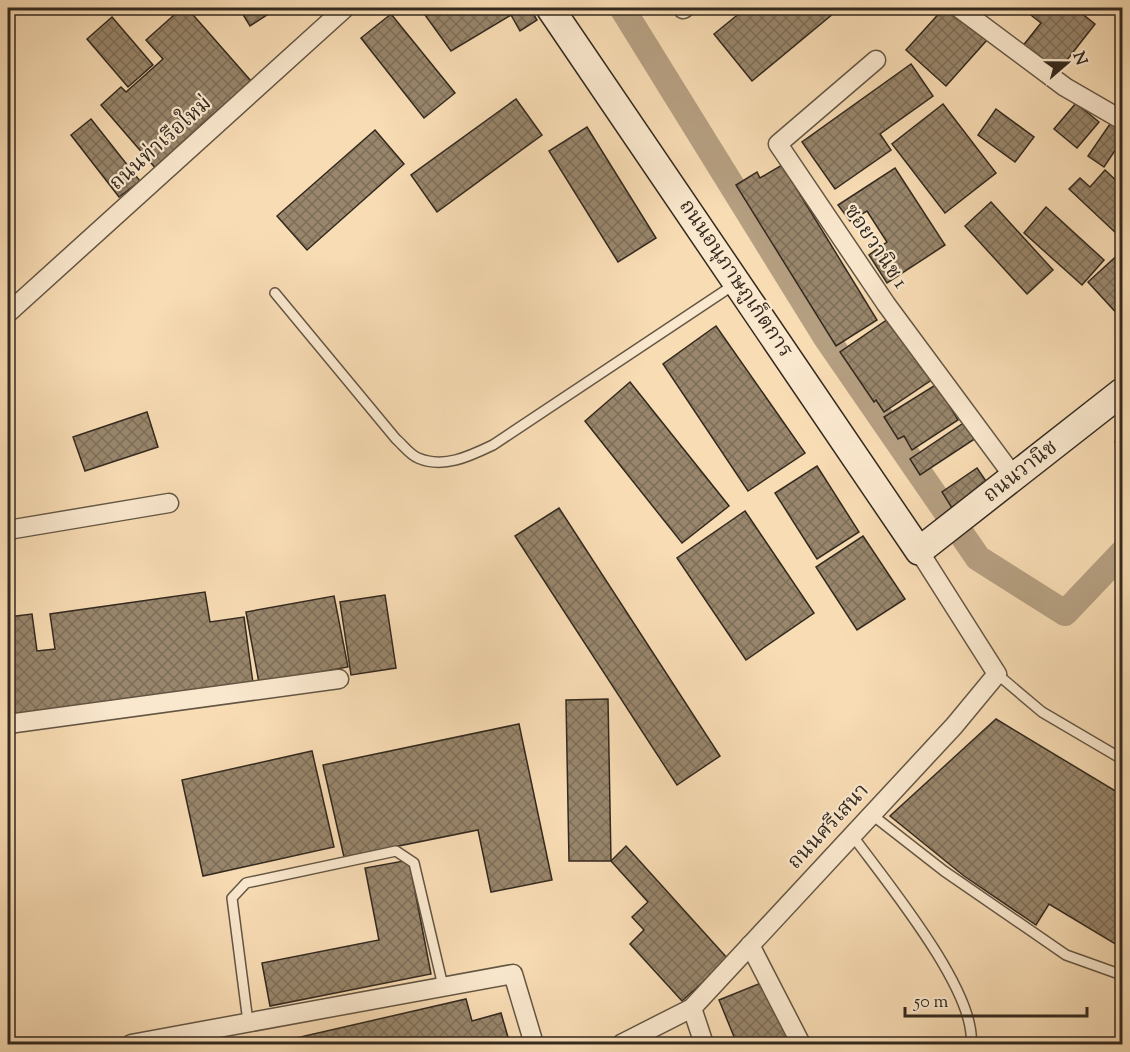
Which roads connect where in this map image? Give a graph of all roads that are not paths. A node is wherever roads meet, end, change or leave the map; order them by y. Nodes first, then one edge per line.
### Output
1 (345, 8) edge
2 (550, 8) edge
3 (959, 8) edge
4 (876, 60) dead end
5 (1122, 120) edge
6 (737, 282) junction
7 (275, 293) dead end
8 (8, 313) edge
9 (1122, 393) edge
10 (1014, 477) junction
11 (169, 503) dead end
12 (8, 530) edge
13 (919, 551) junction
14 (997, 674) junction
15 (339, 679) dead end
16 (8, 724) edge
17 (1122, 759) edge
18 (871, 814) junction
19 (852, 835) junction
20 (750, 945) junction
21 (1122, 975) edge
22 (443, 986) junction
23 (692, 1008) junction
24 (249, 1022) junction
25 (131, 1044) edge
26 (534, 1044) edge
27 (621, 1044) edge
28 (704, 1044) edge
29 (801, 1044) edge
30 (971, 1044) edge

1 - 8 street, ถนนท่าเรือใหม่
2 - 6 street, ถนนอนุภาษภูเก็ตการ
3 - 5 street
4 - 10 street, ซอยวานิช 1
6 - 7 lane
6 - 13 street, ถนนอนุภาษภูเก็ตการ
9 - 10 street, ถนนวานิช
10 - 13 street, ถนนวานิช
11 - 12 street
13 - 14 street
14 - 17 lane
14 - 18 street, ถนนศรีเสนา
15 - 16 street
18 - 19 street, ถนนศรีเสนา
18 - 21 lane
19 - 20 street, ถนนศรีเสนา
19 - 30 lane
20 - 23 street, ถนนศรีเสนา
20 - 29 street
22 - 24 street
22 - 24 lane
22 - 26 street
23 - 27 street
23 - 28 street
24 - 25 street

